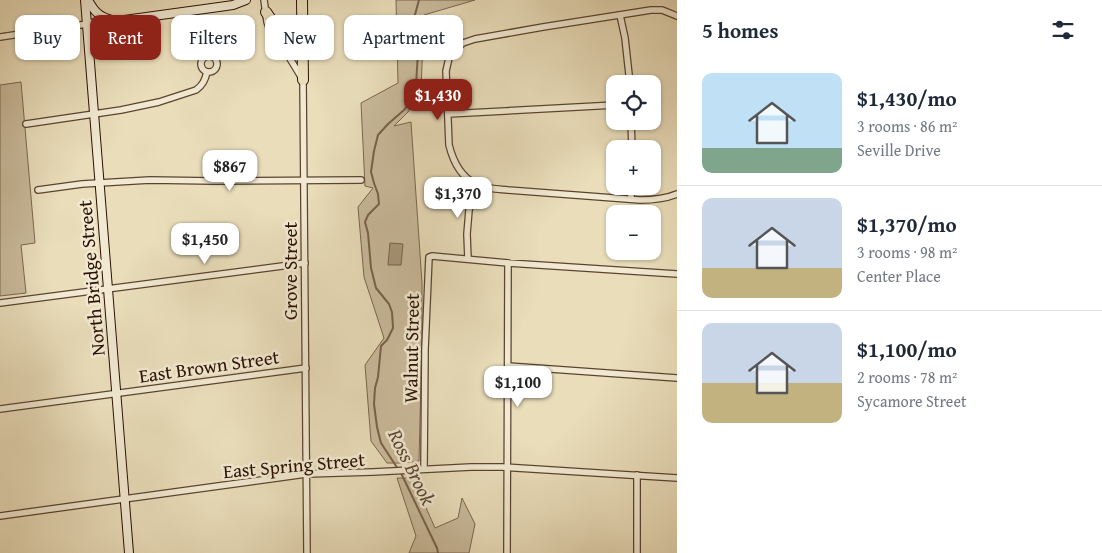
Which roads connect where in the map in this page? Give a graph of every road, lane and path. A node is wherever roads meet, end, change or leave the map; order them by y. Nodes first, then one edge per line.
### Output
1 (86, 0) edge
2 (246, 0) edge
3 (264, 0) edge
4 (302, 0) edge
5 (266, 12) junction
6 (98, 15) edge
7 (160, 15) edge
8 (268, 15) edge
9 (302, 15) edge
10 (620, 15) junction
11 (677, 16) edge
12 (87, 24) junction
13 (90, 24) edge
14 (0, 36) edge
15 (303, 60) edge
16 (207, 72) dead end
17 (629, 75) edge
18 (303, 80) junction
19 (606, 105) edge
20 (95, 114) junction
21 (448, 114) junction
22 (26, 124) dead end
23 (361, 180) dead end
24 (305, 181) junction
25 (100, 183) junction
26 (478, 185) junction
27 (38, 190) dead end
28 (677, 194) edge
29 (630, 195) edge
30 (630, 199) junction
31 (468, 259) junction
32 (305, 263) junction
33 (508, 263) junction
34 (677, 274) edge
35 (108, 288) junction
36 (0, 303) edge
37 (508, 366) junction
38 (306, 368) junction
39 (677, 378) edge
40 (116, 393) junction
41 (0, 409) edge
42 (508, 467) junction
43 (424, 469) junction
44 (306, 474) junction
45 (638, 475) junction
46 (677, 478) edge
47 (124, 500) junction
48 (0, 516) edge
49 (129, 553) edge
50 (307, 553) edge
51 (507, 553) edge
52 (637, 553) edge

1 - 6 street
1 - 12 street, North Bridge Street
2 - 7 street
3 - 5 street
4 - 9 highway
5 - 8 highway
5 - 18 street
10 - 11 street
10 - 17 street
10 - 21 street
12 - 13 street
12 - 14 street
12 - 20 street, North Bridge Street
15 - 18 highway
16 - 20 street
18 - 24 street, Grove Street
19 - 21 street
20 - 22 street
20 - 25 street, North Bridge Street
21 - 26 street
23 - 24 street
24 - 25 street
24 - 32 street, Grove Street
25 - 27 street
25 - 35 street, North Bridge Street
26 - 30 street
26 - 31 street
28 - 30 street
29 - 30 street
31 - 33 street
31 - 43 street, Walnut Street
32 - 35 street
32 - 38 street, Grove Street
33 - 34 street
33 - 37 street
35 - 36 street
35 - 40 street, North Bridge Street
37 - 39 street
37 - 42 street
38 - 40 street, East Brown Street
38 - 44 street, Grove Street
40 - 41 street, East Brown Street
40 - 47 street, North Bridge Street
42 - 43 street, East Spring Street
42 - 45 street, East Spring Street
42 - 51 street
43 - 44 street, East Spring Street
44 - 47 street, East Spring Street
44 - 50 street, Grove Street
45 - 46 street, East Spring Street
45 - 52 street
47 - 48 street, East Spring Street
47 - 49 street, North Bridge Street

